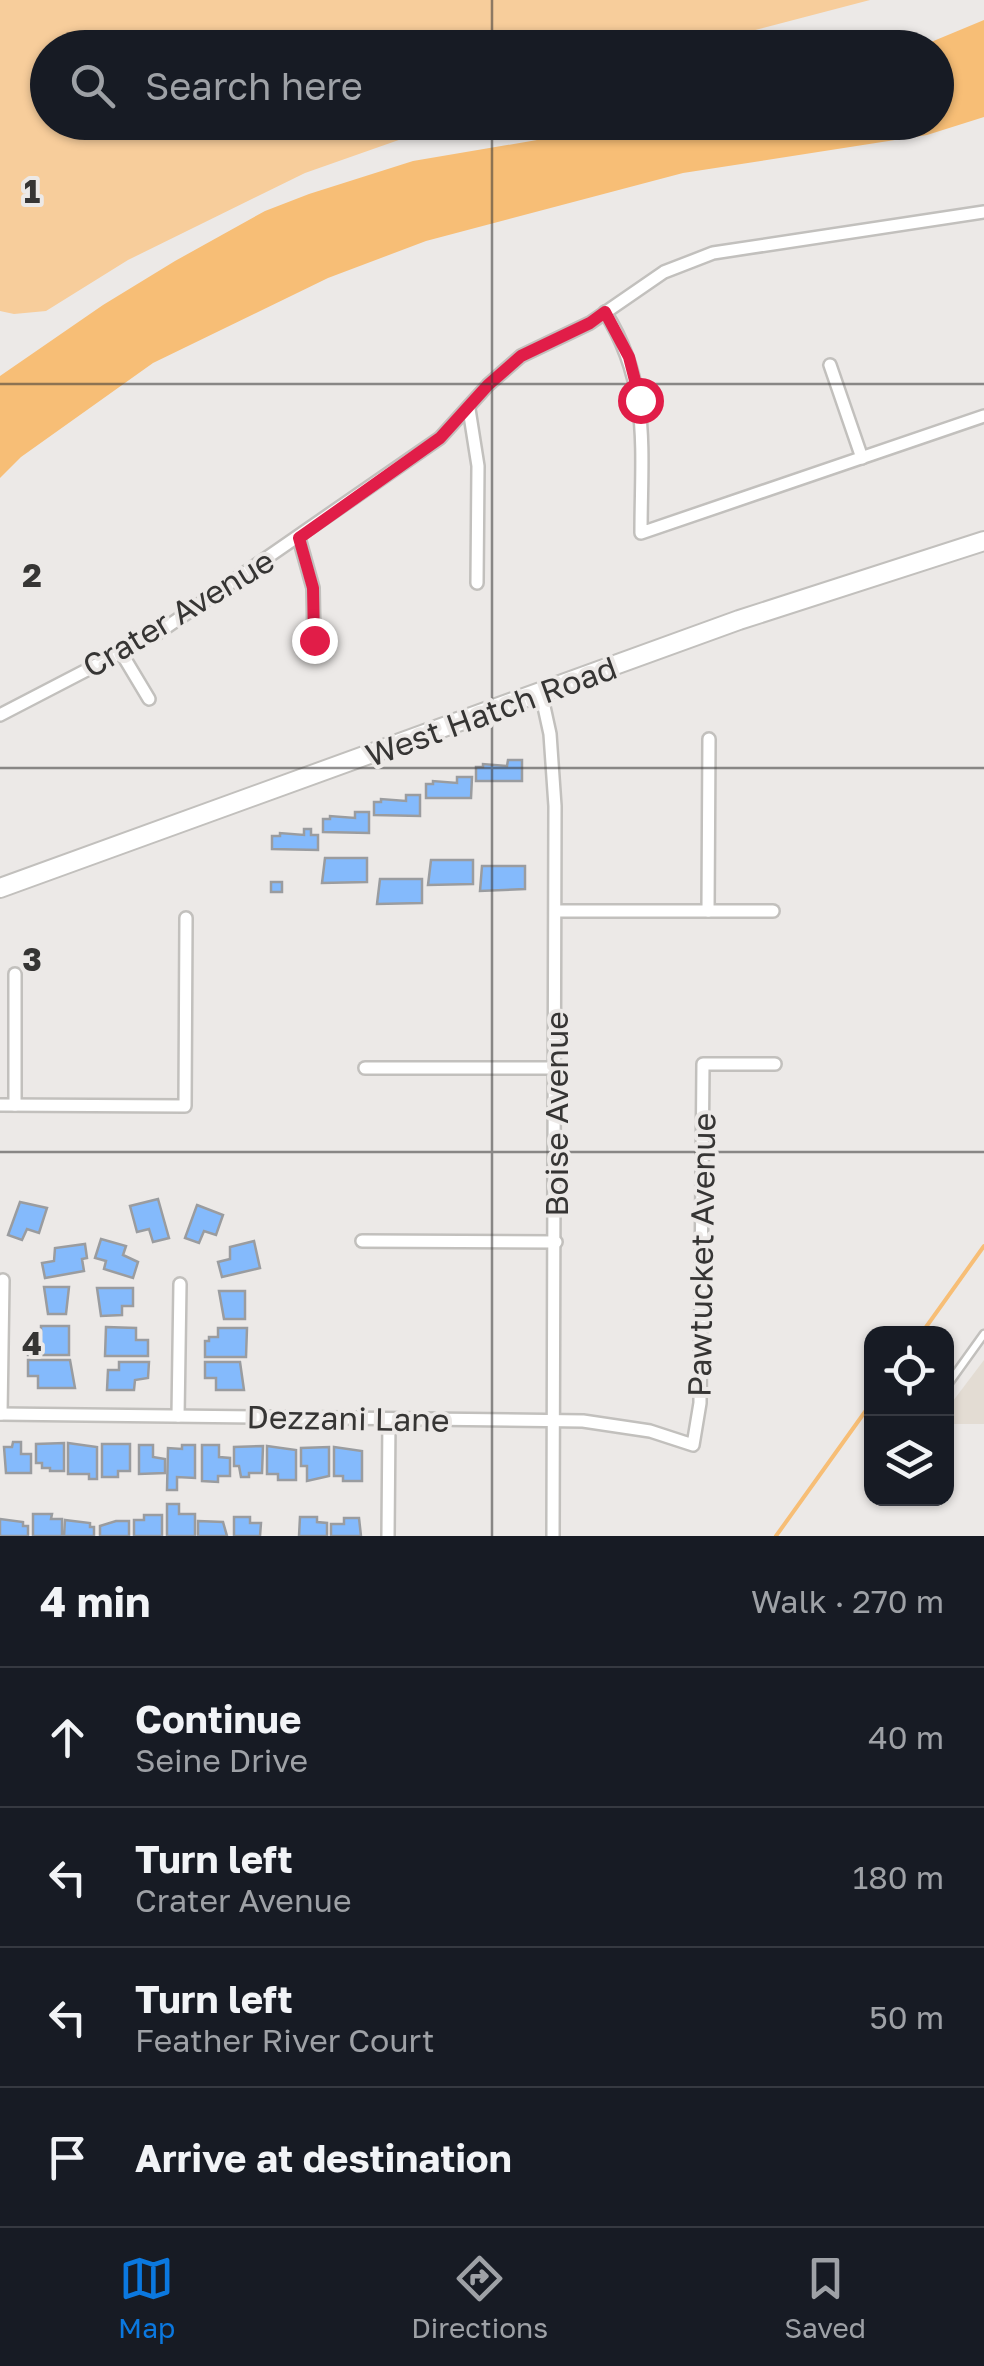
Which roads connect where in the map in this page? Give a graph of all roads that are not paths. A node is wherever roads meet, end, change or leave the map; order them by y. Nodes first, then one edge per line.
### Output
1 (984, 212) edge
2 (605, 312) junction
3 (830, 365) dead end
4 (470, 409) junction
5 (984, 416) edge
6 (862, 458) junction
7 (299, 538) junction
8 (984, 541) edge
9 (477, 583) dead end
10 (314, 640) dead end
11 (122, 654) junction
12 (541, 693) junction
13 (149, 699) dead end
14 (0, 714) edge
15 (710, 739) dead end
16 (0, 888) edge
17 (556, 911) junction
18 (708, 911) junction
19 (773, 911) dead end
20 (186, 918) dead end
21 (16, 974) dead end
22 (774, 1064) dead end
23 (364, 1068) dead end
24 (556, 1068) junction
25 (0, 1105) edge
26 (15, 1105) junction
27 (362, 1241) dead end
28 (556, 1242) junction
29 (2, 1280) dead end
30 (180, 1284) dead end
31 (984, 1334) edge
32 (954, 1376) edge
33 (1, 1414) edge
34 (178, 1416) junction
35 (390, 1419) junction
36 (555, 1420) junction
37 (693, 1444) joint
38 (388, 1536) edge
39 (553, 1536) edge

1 - 2 street, Crater Avenue
2 - 4 street, Crater Avenue
2 - 6 street
3 - 6 street
4 - 7 street, Crater Avenue
4 - 9 street
5 - 6 street
7 - 10 street
7 - 11 street, Crater Avenue
8 - 12 main road, West Hatch Road
11 - 13 street
11 - 14 street, Crater Avenue
12 - 16 main road, West Hatch Road
12 - 17 street, Boise Avenue
15 - 18 street
17 - 18 street
17 - 24 street, Boise Avenue
18 - 19 street
20 - 26 street
21 - 26 street
22 - 37 street, Pawtucket Avenue
23 - 24 street
24 - 28 street, Boise Avenue
25 - 26 street
27 - 28 street
28 - 36 street, Boise Avenue
29 - 33 street
30 - 34 street
31 - 32 lane
33 - 34 street, Dezzani Lane
34 - 35 street, Dezzani Lane
35 - 36 street, Dezzani Lane
35 - 38 street
36 - 37 street, Dezzani Lane
36 - 39 street, Boise Avenue

